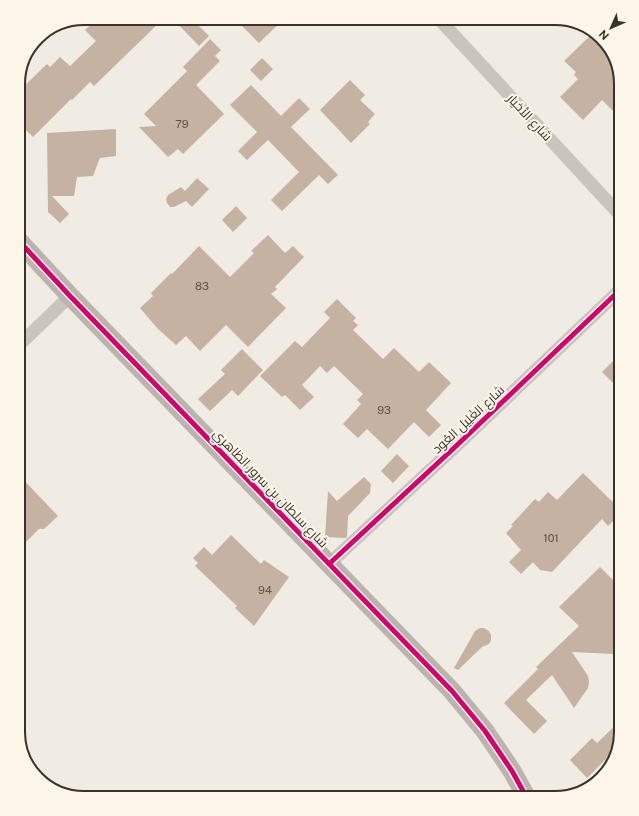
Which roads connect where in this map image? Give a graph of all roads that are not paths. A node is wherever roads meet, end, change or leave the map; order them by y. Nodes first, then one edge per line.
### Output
1 (444, 25) edge
2 (614, 208) edge
3 (25, 248) edge
4 (70, 296) junction
5 (614, 296) edge
6 (25, 339) edge
7 (329, 564) junction
8 (523, 791) edge

1 - 2 street, شارع الأخيار
3 - 4 street, شارع سلطان بن سرور الظاهري
4 - 6 street
4 - 7 street, شارع سلطان بن سرور الظاهري
5 - 7 street, شارع الغَلِيل العُود
7 - 8 street, شارع سلطان بن سرور الظاهري

